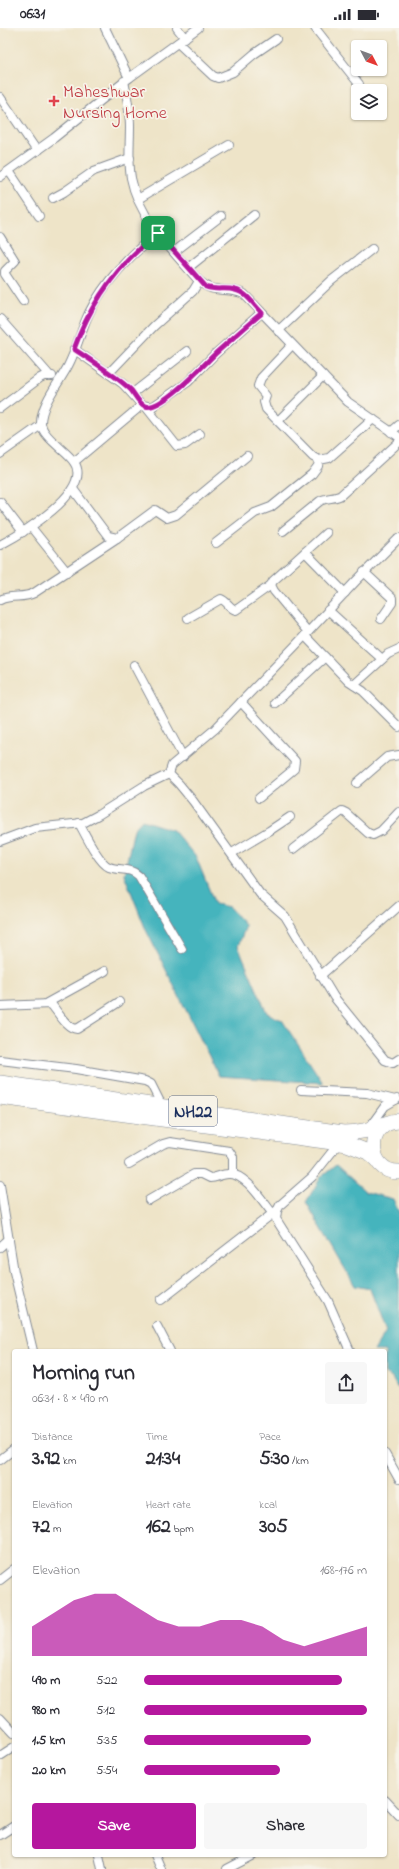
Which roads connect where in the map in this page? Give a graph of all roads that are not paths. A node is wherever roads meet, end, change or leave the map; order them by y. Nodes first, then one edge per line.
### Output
1 (105, 28) edge
2 (177, 28) edge
3 (198, 28) edge
4 (315, 28) edge
5 (185, 38) junction
6 (276, 39) dead end
7 (178, 43) junction
8 (127, 80) junction
9 (359, 84) dead end
10 (0, 97) edge
11 (229, 145) dead end
12 (37, 151) junction
13 (130, 158) junction
14 (9, 171) junction
15 (0, 177) edge
16 (53, 198) dead end
17 (138, 199) junction
18 (254, 215) dead end
19 (39, 216) dead end
20 (221, 216) dead end
21 (158, 233) junction
22 (1, 240) edge
23 (372, 249) dead end
24 (174, 252) junction
25 (188, 268) junction
26 (199, 281) junction
27 (23, 301) dead end
28 (262, 313) junction
29 (0, 319) edge
30 (278, 331) junction
31 (292, 345) junction
32 (74, 349) junction
33 (187, 351) dead end
34 (109, 373) junction
35 (50, 376) junction
36 (322, 376) junction
37 (61, 379) junction
38 (133, 393) junction
39 (144, 406) junction
40 (0, 408) edge
41 (373, 419) junction
42 (278, 421) junction
43 (41, 425) junction
44 (399, 425) edge
45 (391, 432) junction
46 (200, 434) dead end
47 (399, 437) edge
48 (399, 442) edge
49 (0, 454) edge
50 (247, 456) dead end
51 (319, 460) junction
52 (74, 462) junction
53 (74, 489) junction
54 (0, 502) edge
55 (31, 527) junction
56 (283, 531) dead end
57 (24, 532) junction
58 (326, 532) dead end
59 (116, 538) junction
60 (399, 538) edge
61 (216, 543) dead end
62 (0, 546) edge
63 (305, 552) junction
64 (67, 572) junction
65 (364, 572) junction
66 (271, 585) junction
67 (345, 593) junction
68 (0, 600) edge
69 (328, 610) junction
70 (188, 618) dead end
71 (381, 619) dead end
72 (306, 634) junction
73 (399, 649) edge
74 (325, 657) junction
75 (382, 659) junction
76 (134, 665) dead end
77 (354, 685) junction
78 (240, 702) junction
79 (275, 704) dead end
80 (399, 727) edge
81 (399, 755) edge
82 (182, 757) junction
83 (169, 774) junction
84 (357, 783) dead end
85 (259, 798) dead end
86 (399, 812) edge
87 (290, 817) dead end
88 (79, 823) junction
89 (0, 841) edge
90 (292, 850) dead end
91 (232, 853) junction
92 (399, 906) edge
93 (182, 949) dead end
94 (105, 971) dead end
95 (320, 976) junction
96 (119, 1002) dead end
97 (47, 1003) junction
98 (0, 1006) edge
99 (399, 1059) edge
100 (0, 1060) edge
101 (0, 1083) edge
102 (300, 1090) dead end
103 (0, 1097) edge
104 (397, 1099) edge
105 (162, 1106) junction
106 (392, 1123) edge
107 (367, 1131) junction
108 (339, 1143) junction
109 (376, 1160) junction
110 (129, 1164) dead end
111 (399, 1172) edge
112 (233, 1174) junction
113 (0, 1185) edge
114 (150, 1200) dead end
115 (275, 1212) junction
116 (9, 1239) junction
117 (0, 1247) edge
118 (161, 1300) dead end
119 (157, 1326) dead end
120 (33, 1349) edge
121 (169, 1349) edge
122 (349, 1349) edge
123 (12, 1451) edge
124 (387, 1458) edge
125 (0, 1460) edge
126 (399, 1479) edge
127 (12, 1571) edge
128 (0, 1580) edge
129 (0, 1718) edge
130 (12, 1731) edge
131 (12, 1748) edge
132 (0, 1756) edge
133 (387, 1802) edge
134 (399, 1815) edge
135 (12, 1827) edge
136 (0, 1835) edge
137 (99, 1857) edge
138 (156, 1857) edge
139 (250, 1857) edge
140 (102, 1869) edge
141 (161, 1869) edge
142 (227, 1869) edge

1 - 8 street
2 - 5 street
3 - 5 street
4 - 9 street
5 - 7 street
6 - 7 street
7 - 8 street
8 - 12 street
8 - 13 street
10 - 12 street
11 - 17 street
12 - 14 street
13 - 16 street
13 - 17 street
14 - 15 street
14 - 19 street
17 - 21 street
18 - 25 street
20 - 24 street
21 - 24 street
21 - 32 street
22 - 27 street
23 - 30 street
24 - 25 street
25 - 26 street
26 - 28 street
26 - 34 street
28 - 30 street
28 - 39 street
29 - 35 street
30 - 31 street
31 - 36 street
31 - 42 street
32 - 34 street
32 - 37 street
33 - 38 street
34 - 38 street
35 - 37 street
35 - 40 street
36 - 41 street
36 - 42 street
37 - 43 street
38 - 39 street
39 - 46 street
39 - 52 street
41 - 45 street
41 - 51 street
42 - 51 street
43 - 49 street
43 - 52 street
44 - 45 street
45 - 47 street
48 - 56 street
50 - 59 street
51 - 61 street
52 - 53 street
53 - 55 street
53 - 59 street
54 - 57 street
55 - 57 street
55 - 64 street
57 - 62 street
58 - 63 street
59 - 64 street
60 - 65 street
63 - 66 street
63 - 67 street
64 - 68 street
65 - 67 street
65 - 71 street
66 - 70 street
66 - 72 street
67 - 69 street
69 - 72 street
69 - 75 street
72 - 74 street
72 - 78 street
73 - 75 street
74 - 77 street
74 - 79 street
75 - 77 street
76 - 82 street
77 - 80 street
78 - 82 street
78 - 85 street
81 - 84 street
82 - 83 street
83 - 88 street
83 - 91 street
86 - 90 street
87 - 91 street
88 - 89 street
88 - 93 street
91 - 95 street
92 - 95 street
94 - 97 street
95 - 99 street
96 - 97 street
97 - 98 street
100 - 105 street
101 - 105 highway, NH22
102 - 104 street
103 - 108 highway, NH22
104 - 107 street
105 - 107 highway, NH22
106 - 107 highway, NH22
106 - 109 highway, NH22
108 - 109 highway, NH22
108 - 115 street
109 - 111 highway, NH22
110 - 112 street
112 - 114 street
112 - 115 street
113 - 116 street
115 - 118 street
115 - 122 street
116 - 117 street
116 - 120 street
119 - 121 street
123 - 125 street
124 - 126 street
127 - 128 street
129 - 130 street
131 - 132 street
133 - 134 street
135 - 136 street
137 - 140 street
138 - 141 street
139 - 142 street

